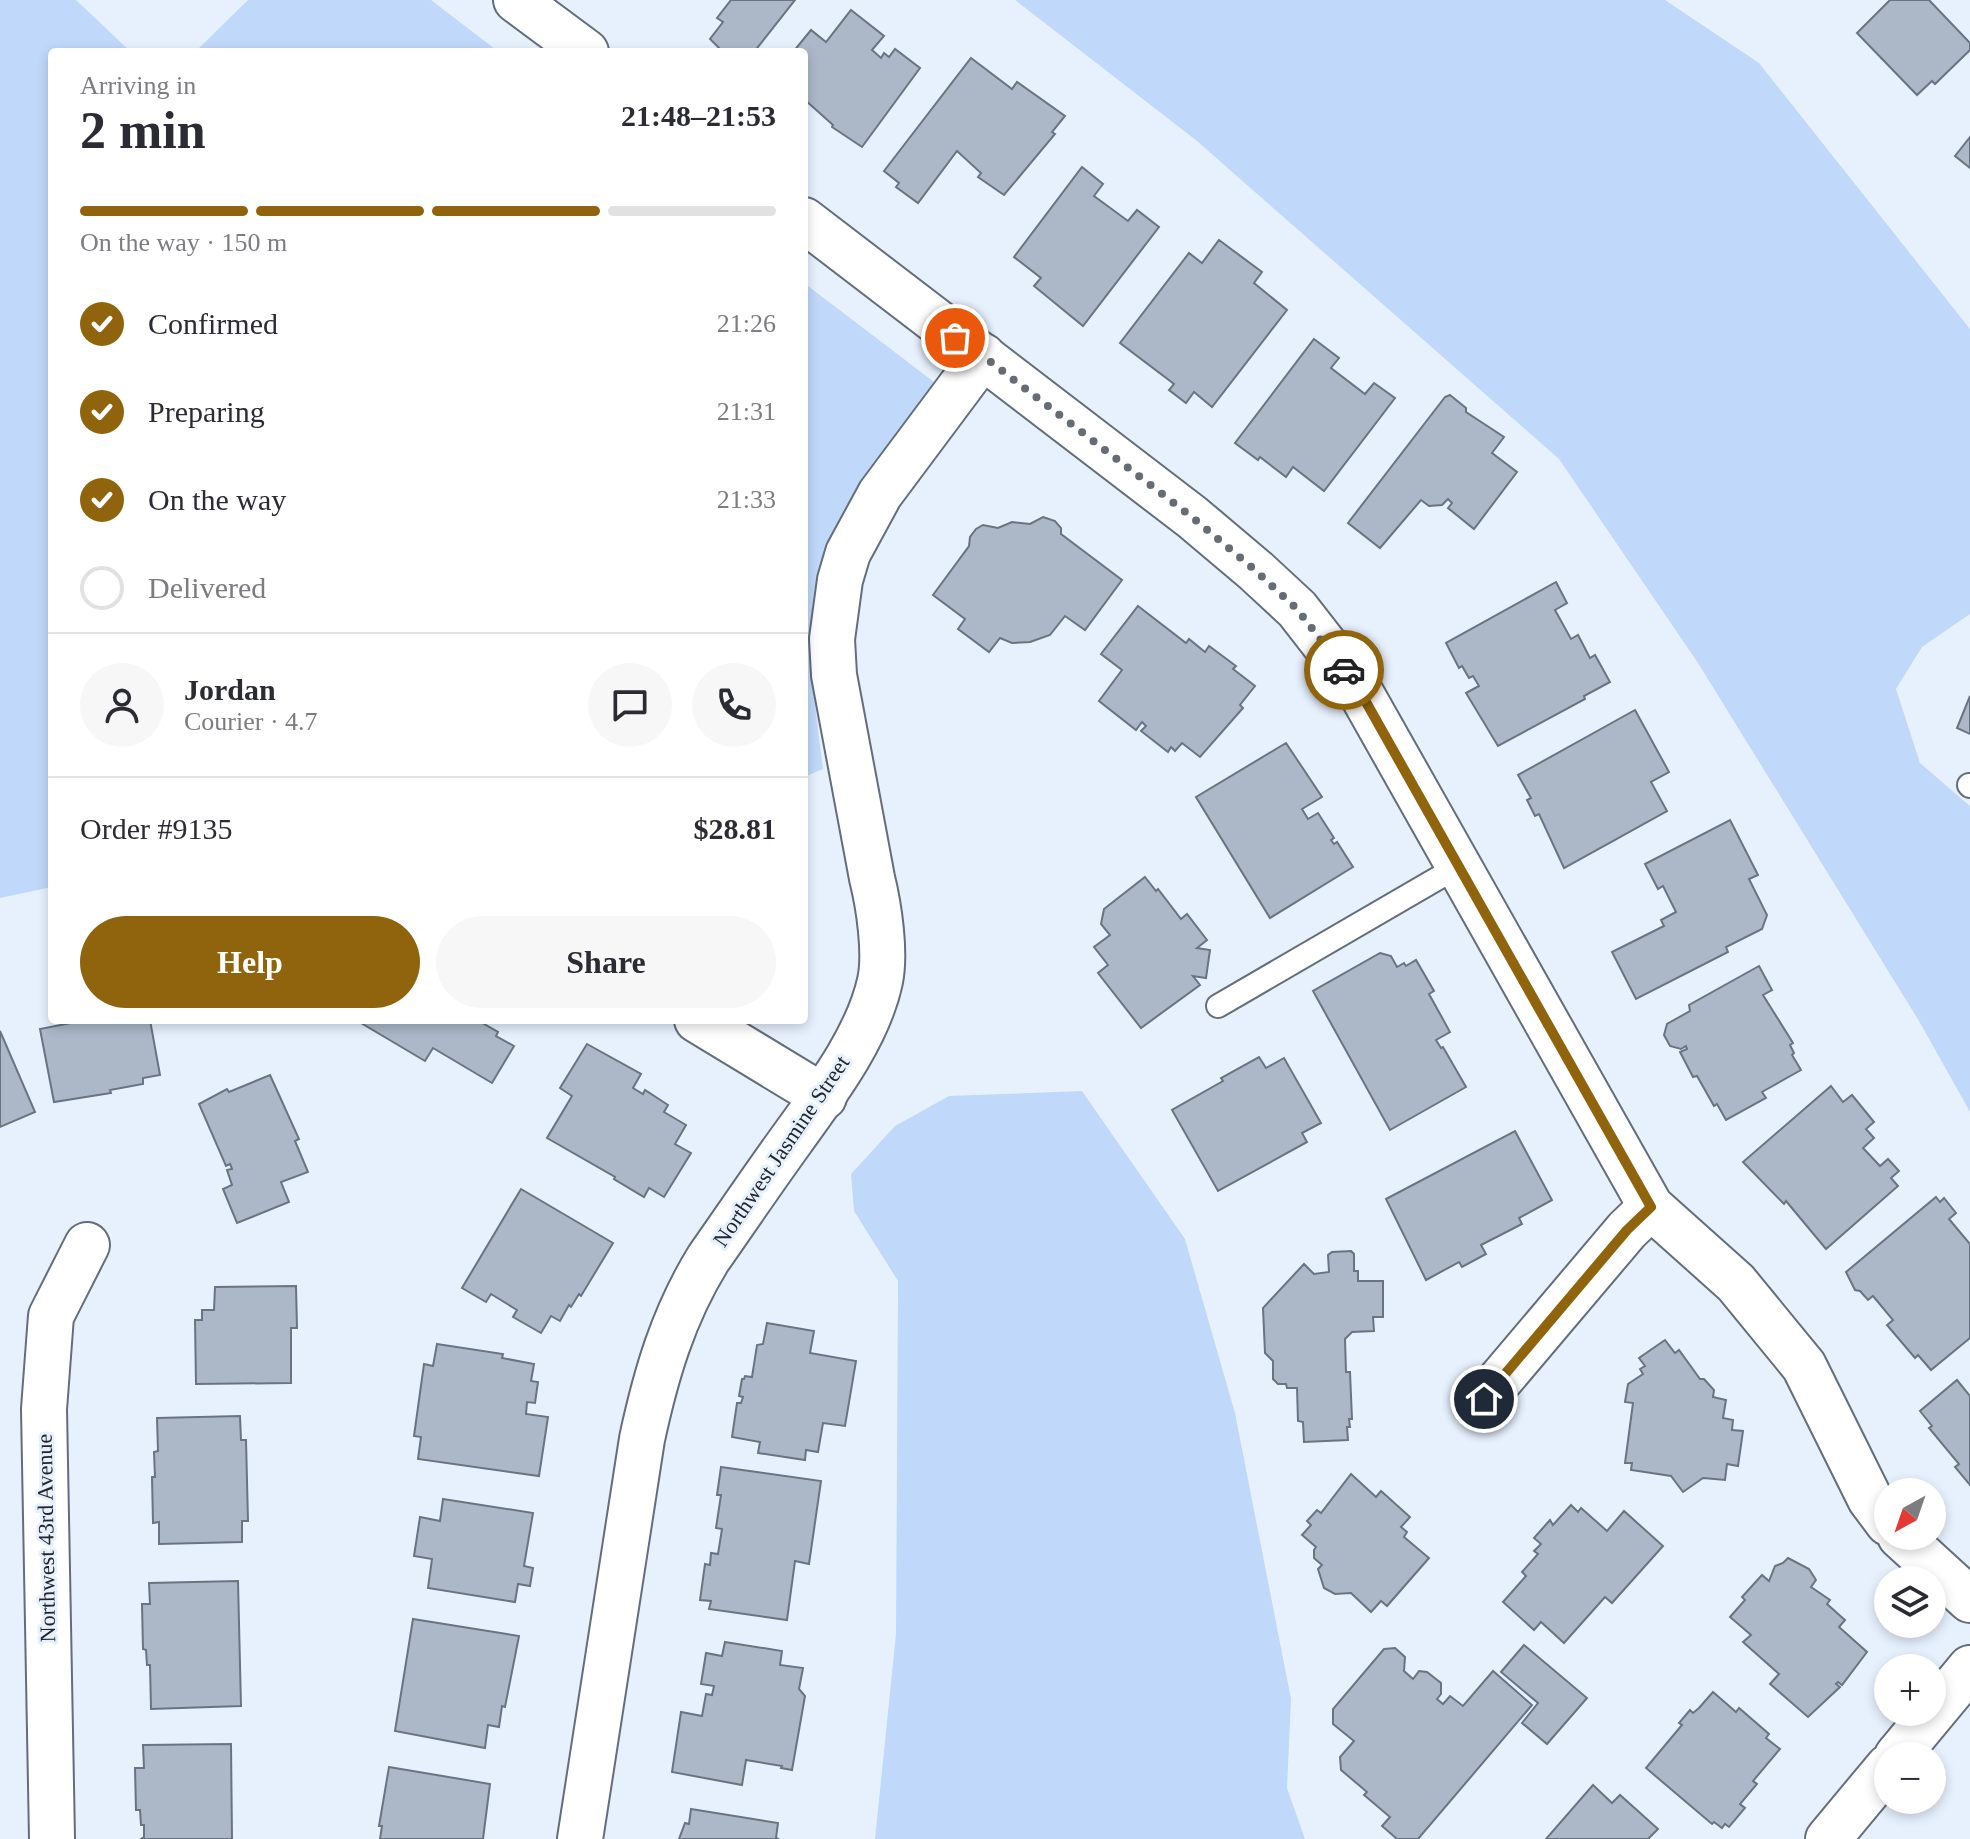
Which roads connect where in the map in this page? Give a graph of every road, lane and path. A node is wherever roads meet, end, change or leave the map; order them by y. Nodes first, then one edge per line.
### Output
1 (516, 0) edge
2 (581, 48) edge
3 (808, 223) edge
4 (983, 356) junction
5 (1459, 866) junction
6 (1218, 1006) dead end
7 (704, 1024) edge
8 (824, 1097) junction
9 (1651, 1207) junction
10 (87, 1245) dead end
11 (1484, 1399) dead end
12 (1874, 1504) edge
13 (1915, 1550) edge
14 (1970, 1600) edge
15 (1970, 1668) edge
16 (1909, 1742) edge
17 (1874, 1784) edge
18 (52, 1839) edge
19 (580, 1839) edge
20 (1828, 1839) edge

1 - 2 street
3 - 4 street
4 - 5 street
4 - 8 street, Northwest Jasmine Street
5 - 6 lane
5 - 9 street
7 - 8 street
8 - 19 street, Northwest Jasmine Street
9 - 11 street
9 - 12 street
10 - 18 street, Northwest 43rd Avenue
13 - 14 street
15 - 16 street
17 - 20 street

